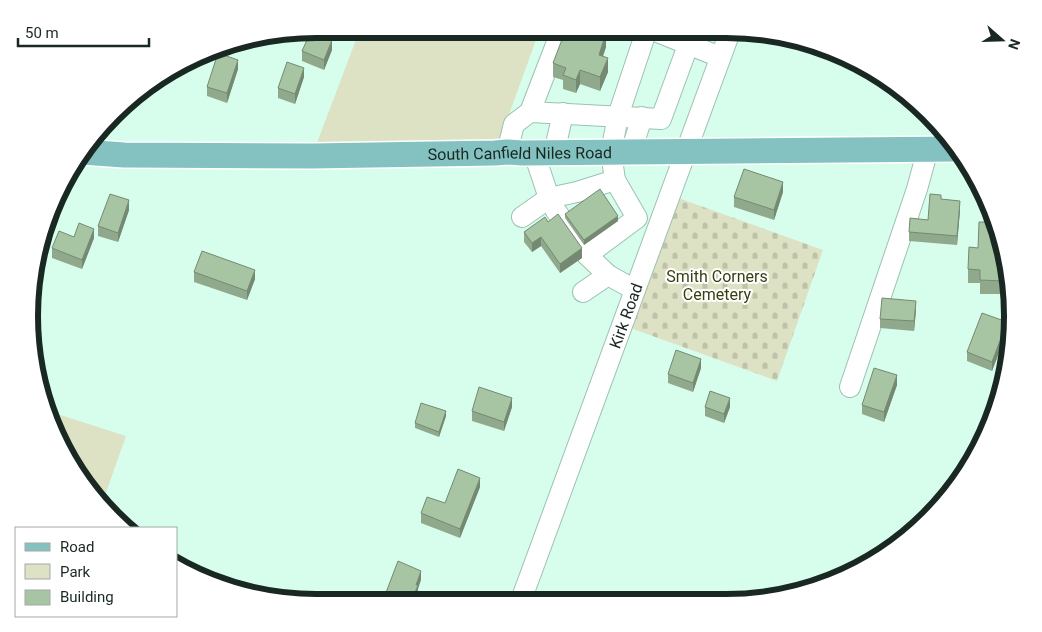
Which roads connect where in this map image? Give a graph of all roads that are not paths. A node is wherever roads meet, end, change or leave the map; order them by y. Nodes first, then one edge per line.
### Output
1 (559, 38) edge
2 (646, 38) edge
3 (692, 38) edge
4 (693, 38) edge
5 (727, 38) edge
6 (720, 57) junction
7 (530, 112) junction
8 (562, 113) junction
9 (618, 116) junction
10 (642, 118) junction
11 (928, 149) junction
12 (949, 149) edge
13 (507, 152) junction
14 (621, 152) junction
15 (686, 152) junction
16 (90, 153) edge
17 (544, 153) junction
18 (615, 180) junction
19 (549, 198) junction
20 (522, 217) dead end
21 (637, 218) junction
22 (656, 231) junction
23 (587, 255) junction
24 (608, 275) junction
25 (635, 290) junction
26 (583, 292) dead end
27 (850, 387) dead end
28 (523, 594) edge

1 - 7 street
2 - 9 street
3 - 10 street
4 - 6 street
5 - 6 street, Kirk Road
6 - 15 street, Kirk Road
7 - 8 street
7 - 13 street
8 - 9 street
8 - 17 street
9 - 10 street
9 - 14 street
10 - 14 street
11 - 12 main road, South Canfield Niles Road
11 - 15 main road, South Canfield Niles Road
11 - 27 street
13 - 16 main road, South Canfield Niles Road
13 - 17 main road, South Canfield Niles Road
14 - 15 main road, South Canfield Niles Road
14 - 17 main road, South Canfield Niles Road
14 - 18 street
15 - 22 street, Kirk Road
17 - 19 street
18 - 19 street
18 - 21 street
19 - 20 street
19 - 23 street
21 - 22 street
21 - 23 street
22 - 25 street, Kirk Road
23 - 24 street
24 - 25 street
24 - 26 street
25 - 28 street, Kirk Road

